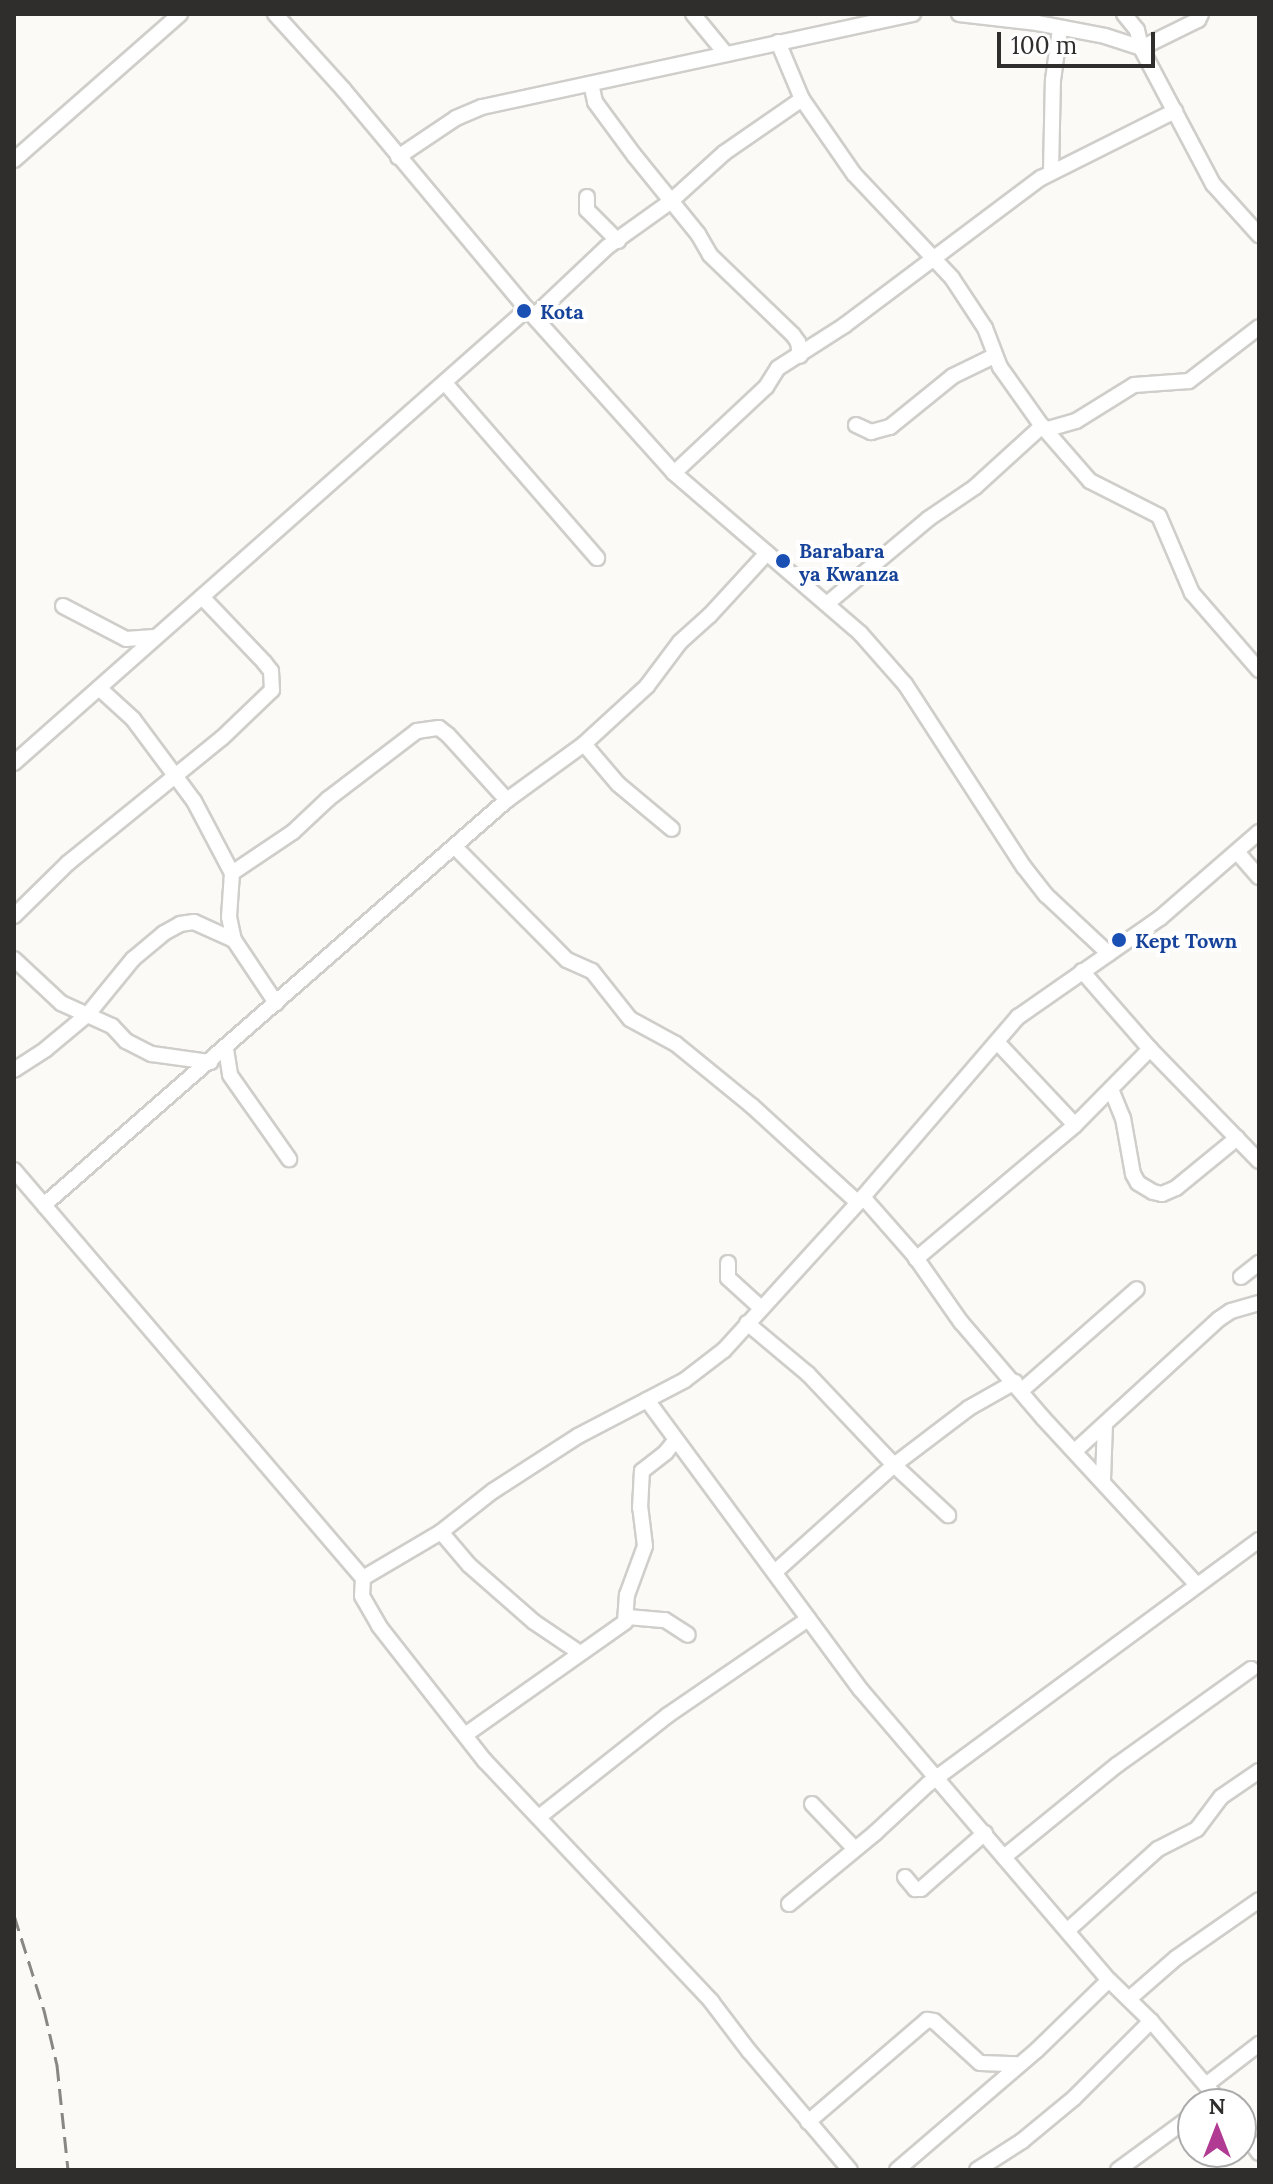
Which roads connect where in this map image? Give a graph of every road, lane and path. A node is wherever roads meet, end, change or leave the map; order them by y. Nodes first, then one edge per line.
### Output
1 (180, 14) edge
2 (275, 14) edge
3 (693, 14) edge
4 (913, 14) edge
5 (959, 14) edge
6 (1124, 14) edge
7 (1201, 14) edge
8 (1060, 29) junction
9 (778, 42) junction
10 (1141, 48) junction
11 (726, 54) junction
12 (591, 84) junction
13 (802, 99) junction
14 (1175, 111) junction
15 (398, 157) junction
16 (14, 160) edge
17 (1051, 172) junction
18 (587, 197) dead end
19 (670, 202) junction
20 (1259, 235) edge
21 (618, 241) junction
22 (932, 257) junction
23 (530, 312) junction
24 (1259, 327) edge
25 (800, 356) junction
26 (994, 356) junction
27 (445, 383) junction
28 (856, 425) dead end
29 (1045, 428) junction
30 (674, 473) junction
31 (767, 553) junction
32 (597, 558) dead end
33 (202, 597) junction
34 (828, 603) junction
35 (63, 606) dead end
36 (158, 636) junction
37 (1259, 670) edge
38 (99, 688) junction
39 (584, 744) junction
40 (14, 763) edge
41 (177, 775) junction
42 (507, 800) junction
43 (672, 829) dead end
44 (1259, 832) edge
45 (455, 847) junction
46 (1237, 852) junction
47 (232, 873) junction
48 (1259, 877) edge
49 (14, 916) edge
50 (234, 940) junction
51 (1109, 954) junction
52 (14, 959) edge
53 (1082, 971) junction
54 (276, 1003) junction
55 (88, 1014) junction
56 (998, 1043) junction
57 (226, 1049) junction
58 (1150, 1049) junction
59 (206, 1064) junction
60 (14, 1070) edge
61 (230, 1075) junction
62 (1111, 1089) junction
63 (1075, 1125) junction
64 (1237, 1138) junction
65 (1256, 1151) edge
66 (289, 1159) dead end
67 (14, 1170) edge
68 (860, 1200) junction
69 (44, 1205) junction
70 (916, 1259) junction
71 (728, 1263) dead end
72 (1259, 1263) edge
73 (1241, 1277) dead end
74 (1137, 1289) dead end
75 (1259, 1303) edge
76 (761, 1308) junction
77 (747, 1323) junction
78 (1018, 1386) junction
79 (647, 1400) junction
80 (1105, 1424) junction
81 (675, 1441) junction
82 (1076, 1450) junction
83 (894, 1465) junction
84 (1103, 1480) junction
85 (948, 1515) dead end
86 (441, 1532) junction
87 (1259, 1540) edge
88 (776, 1571) junction
89 (363, 1578) junction
90 (1196, 1584) junction
91 (628, 1617) junction
92 (808, 1619) junction
93 (688, 1635) dead end
94 (580, 1653) junction
95 (1251, 1669) dead end
96 (699, 1673) dead end
97 (711, 1686) junction
98 (465, 1735) junction
99 (1259, 1771) edge
100 (937, 1778) junction
101 (812, 1804) dead end
102 (539, 1817) junction
103 (985, 1833) junction
104 (855, 1849) junction
105 (1004, 1857) junction
106 (905, 1877) dead end
107 (1259, 1900) edge
108 (789, 1904) dead end
109 (1068, 1930) junction
110 (1109, 1980) junction
111 (1129, 1999) junction
112 (1151, 2021) junction
113 (1259, 2044) edge
114 (1019, 2064) junction
115 (1207, 2084) junction
116 (1209, 2088) edge
117 (808, 2122) junction
118 (1177, 2127) edge
119 (850, 2170) edge
120 (897, 2170) edge
121 (977, 2170) edge
122 (1118, 2170) edge

1 - 16 street
2 - 15 street
3 - 11 street
4 - 9 street
5 - 8 street
6 - 10 street
7 - 10 street
8 - 10 street
8 - 17 street
9 - 11 street
9 - 13 street
10 - 14 street
11 - 12 street
12 - 15 street
12 - 19 street
13 - 19 street
13 - 22 street
14 - 17 street
14 - 20 street
15 - 23 street
17 - 22 street
18 - 21 street
19 - 21 street
19 - 25 street
21 - 23 street
22 - 25 street
22 - 26 street
23 - 27 street
23 - 30 street
24 - 29 street
25 - 30 street
26 - 28 street
26 - 29 street
27 - 32 street
27 - 33 street
29 - 34 street
29 - 37 street
30 - 31 street
31 - 34 street
31 - 39 street
33 - 36 street
33 - 41 street
34 - 51 street
35 - 36 street
36 - 38 street
38 - 40 street
38 - 41 street
39 - 42 street
39 - 43 street
41 - 47 street
41 - 49 street
42 - 45 street
42 - 47 street
44 - 46 street
45 - 54 street
45 - 68 street
46 - 48 street
46 - 51 street
47 - 50 street
50 - 54 street
50 - 55 street
51 - 53 street
52 - 55 street
53 - 56 street
53 - 58 street
54 - 57 street
55 - 59 street
55 - 60 street
56 - 63 street
56 - 68 street
57 - 59 street
57 - 61 street
58 - 62 street
58 - 64 street
59 - 61 street
59 - 69 street
61 - 66 street
62 - 63 street
62 - 64 street
63 - 70 street
64 - 65 street
67 - 69 street
68 - 70 street
68 - 76 street
69 - 89 street
70 - 78 street
71 - 76 street
72 - 73 street
74 - 78 street
75 - 80 street
76 - 77 street
77 - 79 street
77 - 83 street
78 - 82 street
78 - 83 street
79 - 81 street
79 - 86 street
80 - 82 street
80 - 84 street
81 - 88 street
81 - 91 street
82 - 84 street
83 - 85 street
83 - 88 street
84 - 90 street
86 - 89 street
86 - 94 street
87 - 90 street
88 - 92 street
89 - 98 street
90 - 100 street
91 - 93 street
91 - 94 street
92 - 97 street
92 - 100 street
94 - 98 street
95 - 105 street
96 - 97 street
97 - 102 street
98 - 102 street
99 - 109 street
100 - 103 street
100 - 104 street
101 - 104 street
102 - 117 street
103 - 105 street
103 - 106 street
104 - 108 street
105 - 109 street
107 - 111 street
109 - 110 street
110 - 111 street
110 - 114 street
111 - 112 street
112 - 115 street
112 - 121 street
113 - 115 street
114 - 117 street
114 - 120 street
115 - 116 street
117 - 119 street
118 - 122 street

